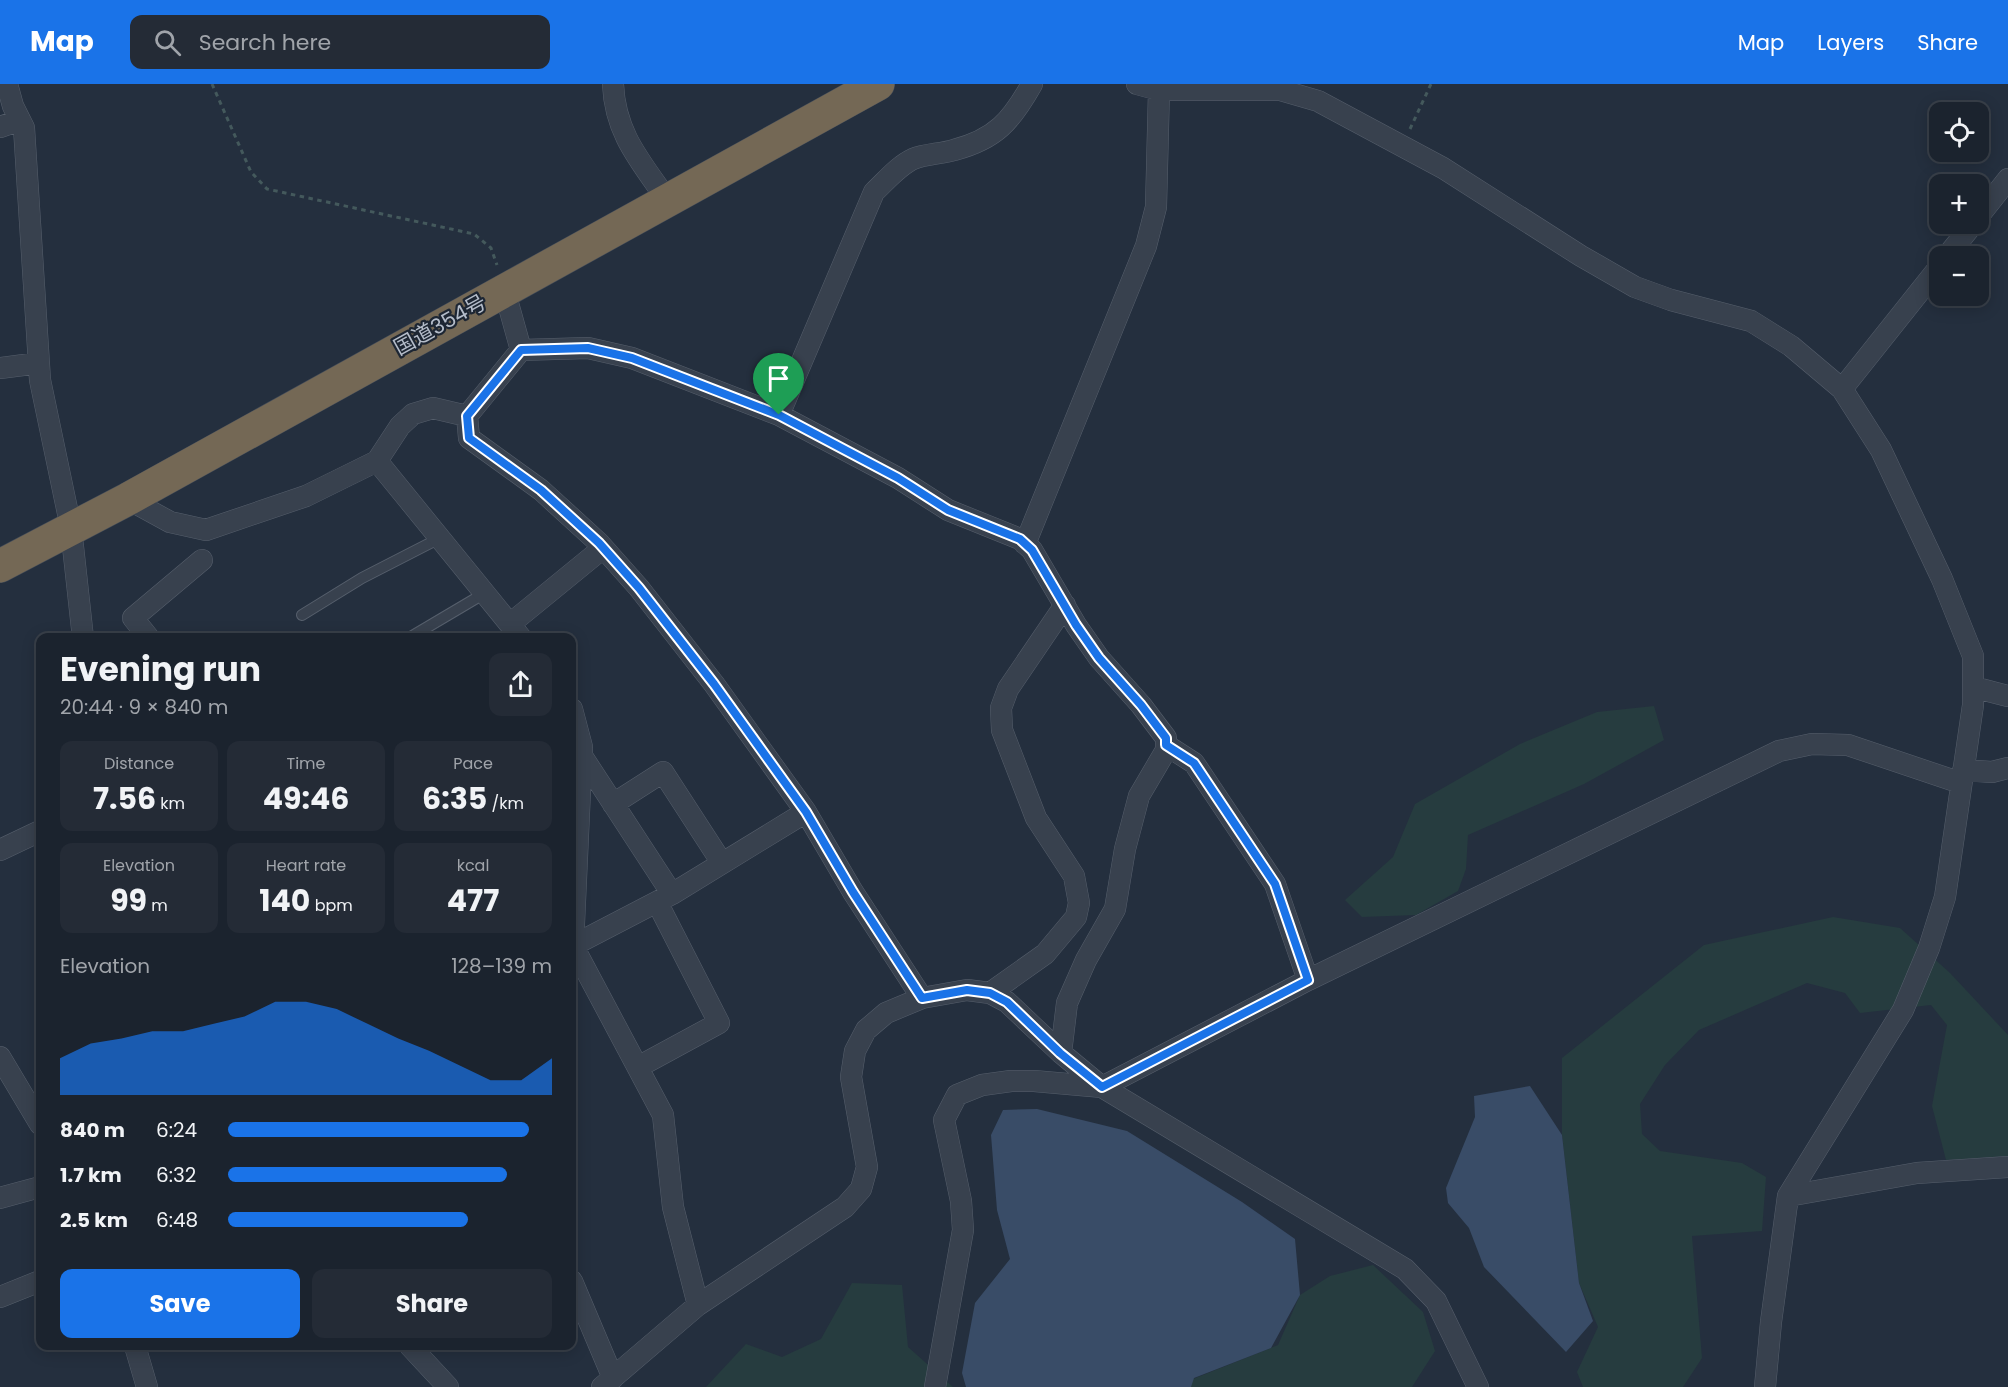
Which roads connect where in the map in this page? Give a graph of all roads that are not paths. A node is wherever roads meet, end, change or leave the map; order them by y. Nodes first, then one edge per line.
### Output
1 (7, 84) edge
2 (613, 84) edge
3 (878, 84) edge
4 (1032, 84) edge
5 (1137, 84) edge
6 (1159, 90) junction
7 (10, 123) edge
8 (2008, 179) edge
9 (668, 201) junction
10 (1989, 203) edge
11 (1965, 234) edge
12 (1955, 246) edge
13 (1929, 280) edge
14 (504, 290) junction
15 (521, 350) junction
16 (39, 363) junction
17 (0, 368) edge
18 (1842, 390) junction
19 (779, 415) junction
20 (467, 416) junction
21 (377, 461) junction
22 (128, 499) junction
23 (71, 528) junction
24 (440, 538) junction
25 (1025, 544) junction
26 (603, 548) junction
27 (202, 560) dead end
28 (0, 566) edge
29 (485, 593) junction
30 (1065, 605) junction
31 (302, 615) dead end
32 (516, 631) edge
33 (82, 633) edge
34 (145, 633) edge
35 (417, 633) edge
36 (1973, 687) junction
37 (2008, 696) edge
38 (576, 724) edge
39 (1166, 745) junction
40 (582, 756) junction
41 (2008, 768) edge
42 (1962, 776) junction
43 (614, 804) junction
44 (806, 812) junction
45 (36, 833) edge
46 (0, 850) edge
47 (722, 863) junction
48 (576, 870) edge
49 (664, 898) junction
50 (576, 944) edge
51 (576, 953) edge
52 (1308, 980) junction
53 (990, 993) junction
54 (922, 998) junction
55 (1060, 1053) junction
56 (0, 1057) edge
57 (638, 1067) junction
58 (1102, 1087) junction
59 (36, 1117) edge
60 (2008, 1167) edge
61 (36, 1188) edge
62 (1788, 1196) junction
63 (0, 1198) edge
64 (36, 1283) edge
65 (576, 1292) edge
66 (0, 1297) edge
67 (698, 1305) junction
68 (136, 1350) edge
69 (414, 1350) edge
70 (608, 1382) edge
71 (147, 1387) edge
72 (448, 1387) edge
73 (935, 1387) edge
74 (1478, 1387) edge
75 (1765, 1387) edge

1 - 7 street
2 - 9 street
3 - 9 highway, 国道354号
4 - 19 street
5 - 6 street
6 - 18 street
6 - 25 street
7 - 16 street
8 - 10 street
9 - 14 highway, 国道354号
11 - 12 street
13 - 18 street
14 - 15 street
14 - 22 highway, 国道354号
15 - 19 street
15 - 20 street
16 - 17 street
16 - 23 street
18 - 36 street
19 - 25 street
20 - 21 street
20 - 26 street
21 - 22 street
21 - 24 street
22 - 23 highway, 国道354号
23 - 28 highway, 国道354号
23 - 33 street
24 - 29 street
24 - 31 lane
25 - 30 street
26 - 32 street
26 - 44 street
27 - 34 street
29 - 32 street
29 - 35 lane
30 - 39 street
30 - 53 street
36 - 37 street
36 - 42 street
38 - 40 street
39 - 52 street
39 - 55 street
40 - 43 street
40 - 48 street
41 - 42 street
42 - 52 street
42 - 62 street
43 - 47 street
43 - 49 street
44 - 47 street
44 - 54 street
45 - 46 street
47 - 49 street
49 - 50 street
49 - 57 street
51 - 57 street
52 - 58 street
53 - 54 street
53 - 55 street
54 - 67 street
55 - 58 street
56 - 59 street
57 - 67 street
58 - 73 street
58 - 74 street
60 - 62 street
61 - 63 street
62 - 75 street
64 - 66 street
65 - 70 street
67 - 70 street
68 - 71 street
69 - 72 street

